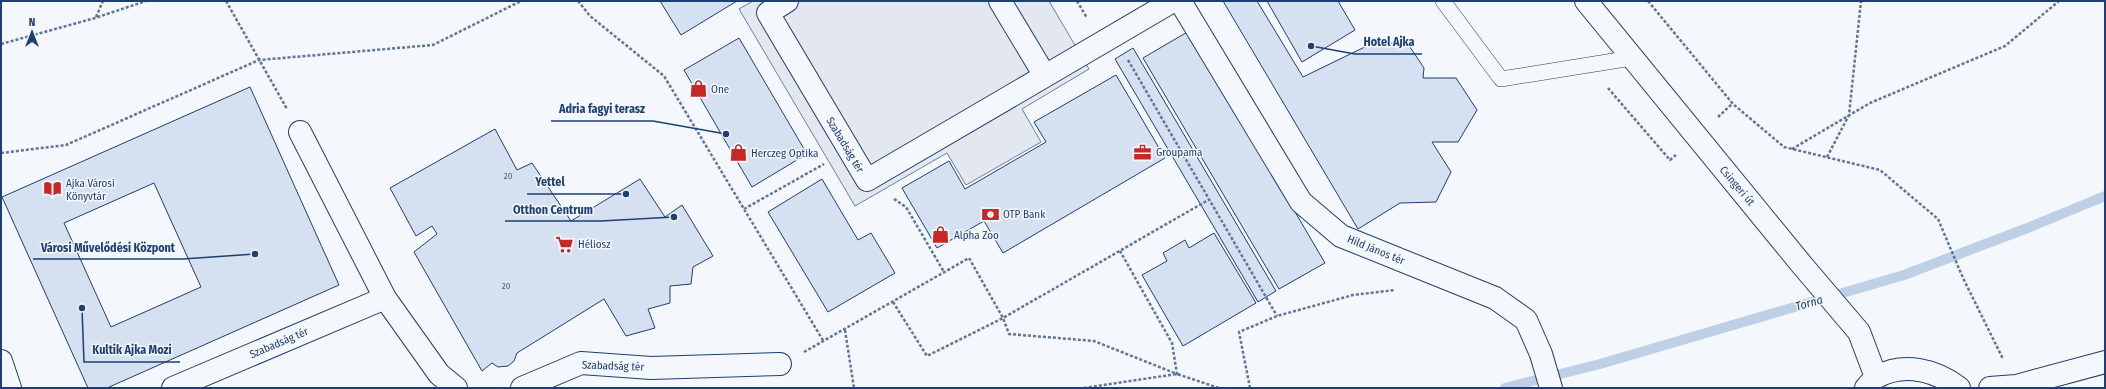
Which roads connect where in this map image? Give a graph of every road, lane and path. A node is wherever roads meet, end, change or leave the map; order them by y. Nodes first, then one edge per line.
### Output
1 (103, 1) edge
2 (146, 1) edge
3 (226, 1) edge
4 (521, 1) edge
5 (578, 1) edge
6 (787, 1) edge
7 (1000, 1) edge
8 (1077, 1) edge
9 (1173, 1) edge
10 (1180, 1) edge
11 (1443, 1) edge
12 (1586, 1) edge
13 (1648, 1) edge
14 (1861, 1) edge
15 (2059, 1) edge
16 (96, 18) junction
17 (1109, 39) junction
18 (1, 44) edge
19 (1632, 58) junction
20 (259, 60) junction
21 (1045, 76) junction
22 (1849, 115) junction
23 (300, 132) joint
24 (1792, 149) junction
25 (848, 150) junction
26 (1, 153) edge
27 (1827, 157) junction
28 (867, 180) junction
29 (1210, 199) junction
30 (744, 209) junction
31 (1120, 251) junction
32 (944, 272) junction
33 (1400, 289) dead end
34 (385, 298) junction
35 (893, 302) junction
36 (1277, 316) junction
37 (1003, 318) junction
38 (845, 330) junction
39 (1, 361) edge
40 (2105, 362) edge
41 (780, 364) dead end
42 (1177, 374) junction
43 (1871, 383) edge
44 (2016, 386) junction
45 (10, 388) edge
46 (173, 388) edge
47 (456, 388) edge
48 (522, 388) edge
49 (854, 388) edge
50 (1084, 388) edge
51 (1219, 388) edge
52 (1250, 388) edge
53 (1550, 388) edge
54 (1959, 388) edge
55 (1990, 388) edge

1 - 16 path
2 - 16 path
3 - 20 path
4 - 20 path
5 - 30 path
6 - 25 street, Szabadság tér
7 - 21 street
8 - 17 path
9 - 17 street, Szabadság tér
10 - 53 street, Hild János tér
11 - 19 lane
12 - 19 street, Csingeri út
13 - 24 path
14 - 22 path
15 - 22 path
16 - 18 path
17 - 21 street, Szabadság tér
17 - 29 path
19 - 43 street, Csingeri út
20 - 23 path
20 - 26 path
21 - 28 street, Szabadság tér
22 - 24 path
22 - 27 path
23 - 34 street
24 - 27 path
25 - 28 street, Szabadság tér
25 - 30 path
27 - 44 path
28 - 32 path
29 - 31 path
29 - 36 path
30 - 38 path
31 - 37 path
31 - 42 path
32 - 35 path
32 - 37 path
33 - 36 path
34 - 46 street, Szabadság tér
34 - 47 street
35 - 37 path
35 - 38 path
36 - 52 path
37 - 42 path
38 - 49 path
39 - 45 street
40 - 44 street
41 - 48 street, Szabadság tér
42 - 50 path
42 - 51 path
43 - 54 street, Csingeri út
44 - 55 street

